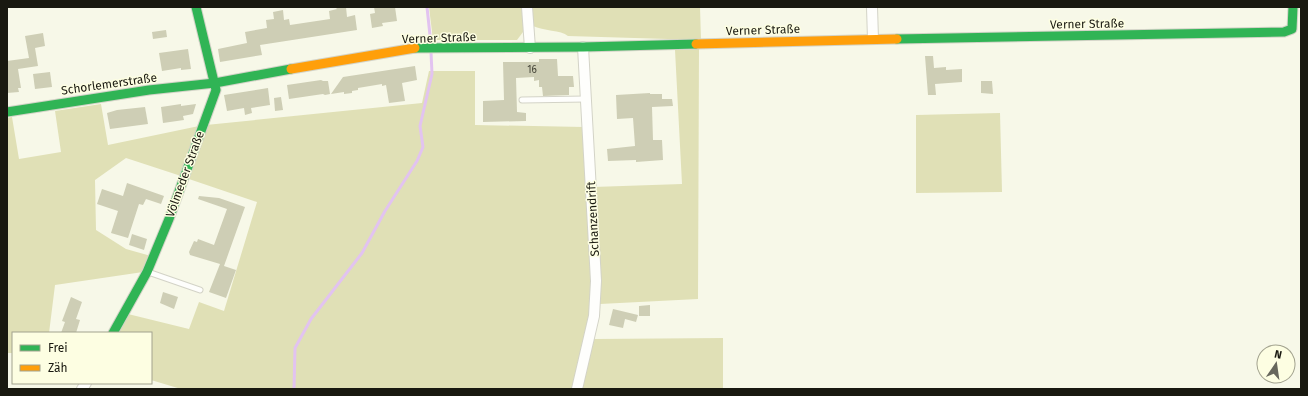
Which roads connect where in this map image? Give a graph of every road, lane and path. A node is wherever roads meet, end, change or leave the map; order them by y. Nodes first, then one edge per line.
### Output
1 (196, 7) edge
2 (527, 7) edge
3 (872, 7) edge
4 (1294, 7) edge
5 (873, 39) junction
6 (583, 47) junction
7 (530, 48) junction
8 (215, 83) junction
9 (586, 99) junction
10 (522, 100) dead end
11 (7, 112) edge
12 (147, 272) junction
13 (200, 290) dead end
14 (114, 332) edge
15 (577, 389) edge

1 - 8 street, Völmeder Straße
2 - 7 street
3 - 5 street
4 - 5 street, Verner Straße
5 - 6 street, Verner Straße
6 - 7 street, Verner Straße
6 - 9 street, Schanzendrift
7 - 8 street, Verner Straße
8 - 11 street, Schorlemerstraße
8 - 12 street, Völmeder Straße
9 - 10 lane
9 - 15 street, Schanzendrift
12 - 13 lane
12 - 14 street, Völmeder Straße

